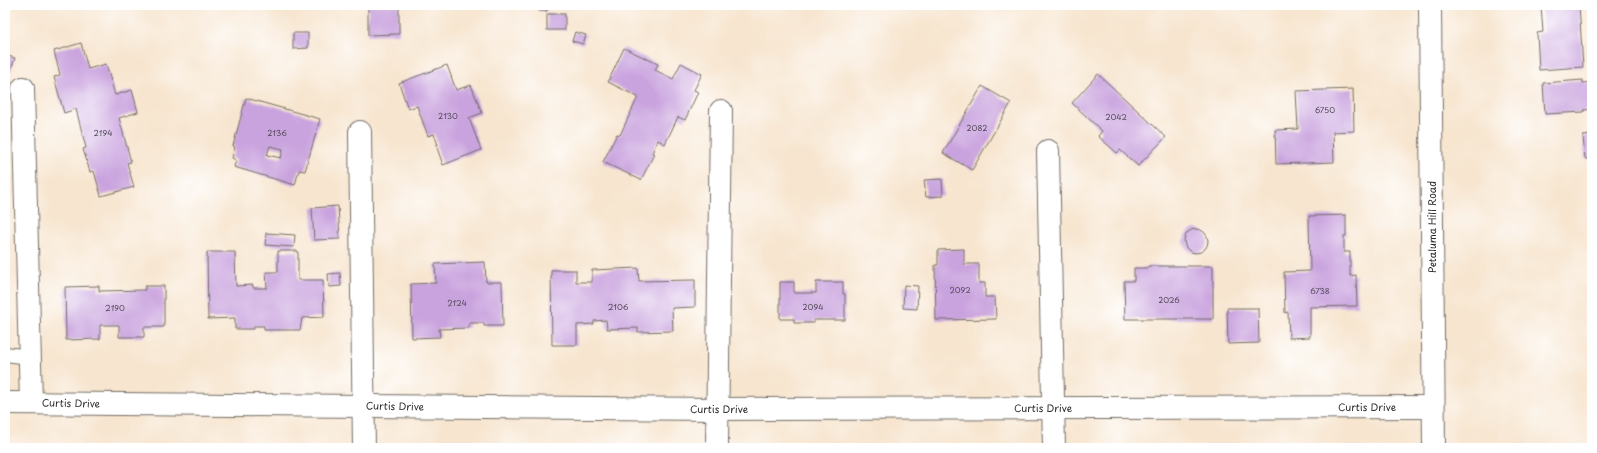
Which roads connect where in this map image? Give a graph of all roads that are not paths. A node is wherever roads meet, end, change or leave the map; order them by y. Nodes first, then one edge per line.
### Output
1 (1430, 5) edge
2 (23, 88) dead end
3 (722, 111) dead end
4 (360, 132) dead end
5 (1048, 151) dead end
6 (5, 354) edge
7 (30, 357) junction
8 (5, 403) edge
9 (31, 403) junction
10 (364, 406) junction
11 (1433, 406) junction
12 (1053, 408) junction
13 (717, 409) junction
14 (364, 448) edge
15 (717, 448) edge
16 (1054, 448) edge
17 (1434, 448) edge

1 - 11 street, Petaluma Hill Road
2 - 7 street
3 - 13 street
4 - 10 street
5 - 12 street
6 - 7 lane
7 - 9 street
8 - 9 street, Curtis Drive
9 - 10 street, Curtis Drive
10 - 13 street, Curtis Drive
10 - 14 street
11 - 12 street, Curtis Drive
11 - 17 street, Petaluma Hill Road
12 - 13 street, Curtis Drive
12 - 16 street
13 - 15 street

